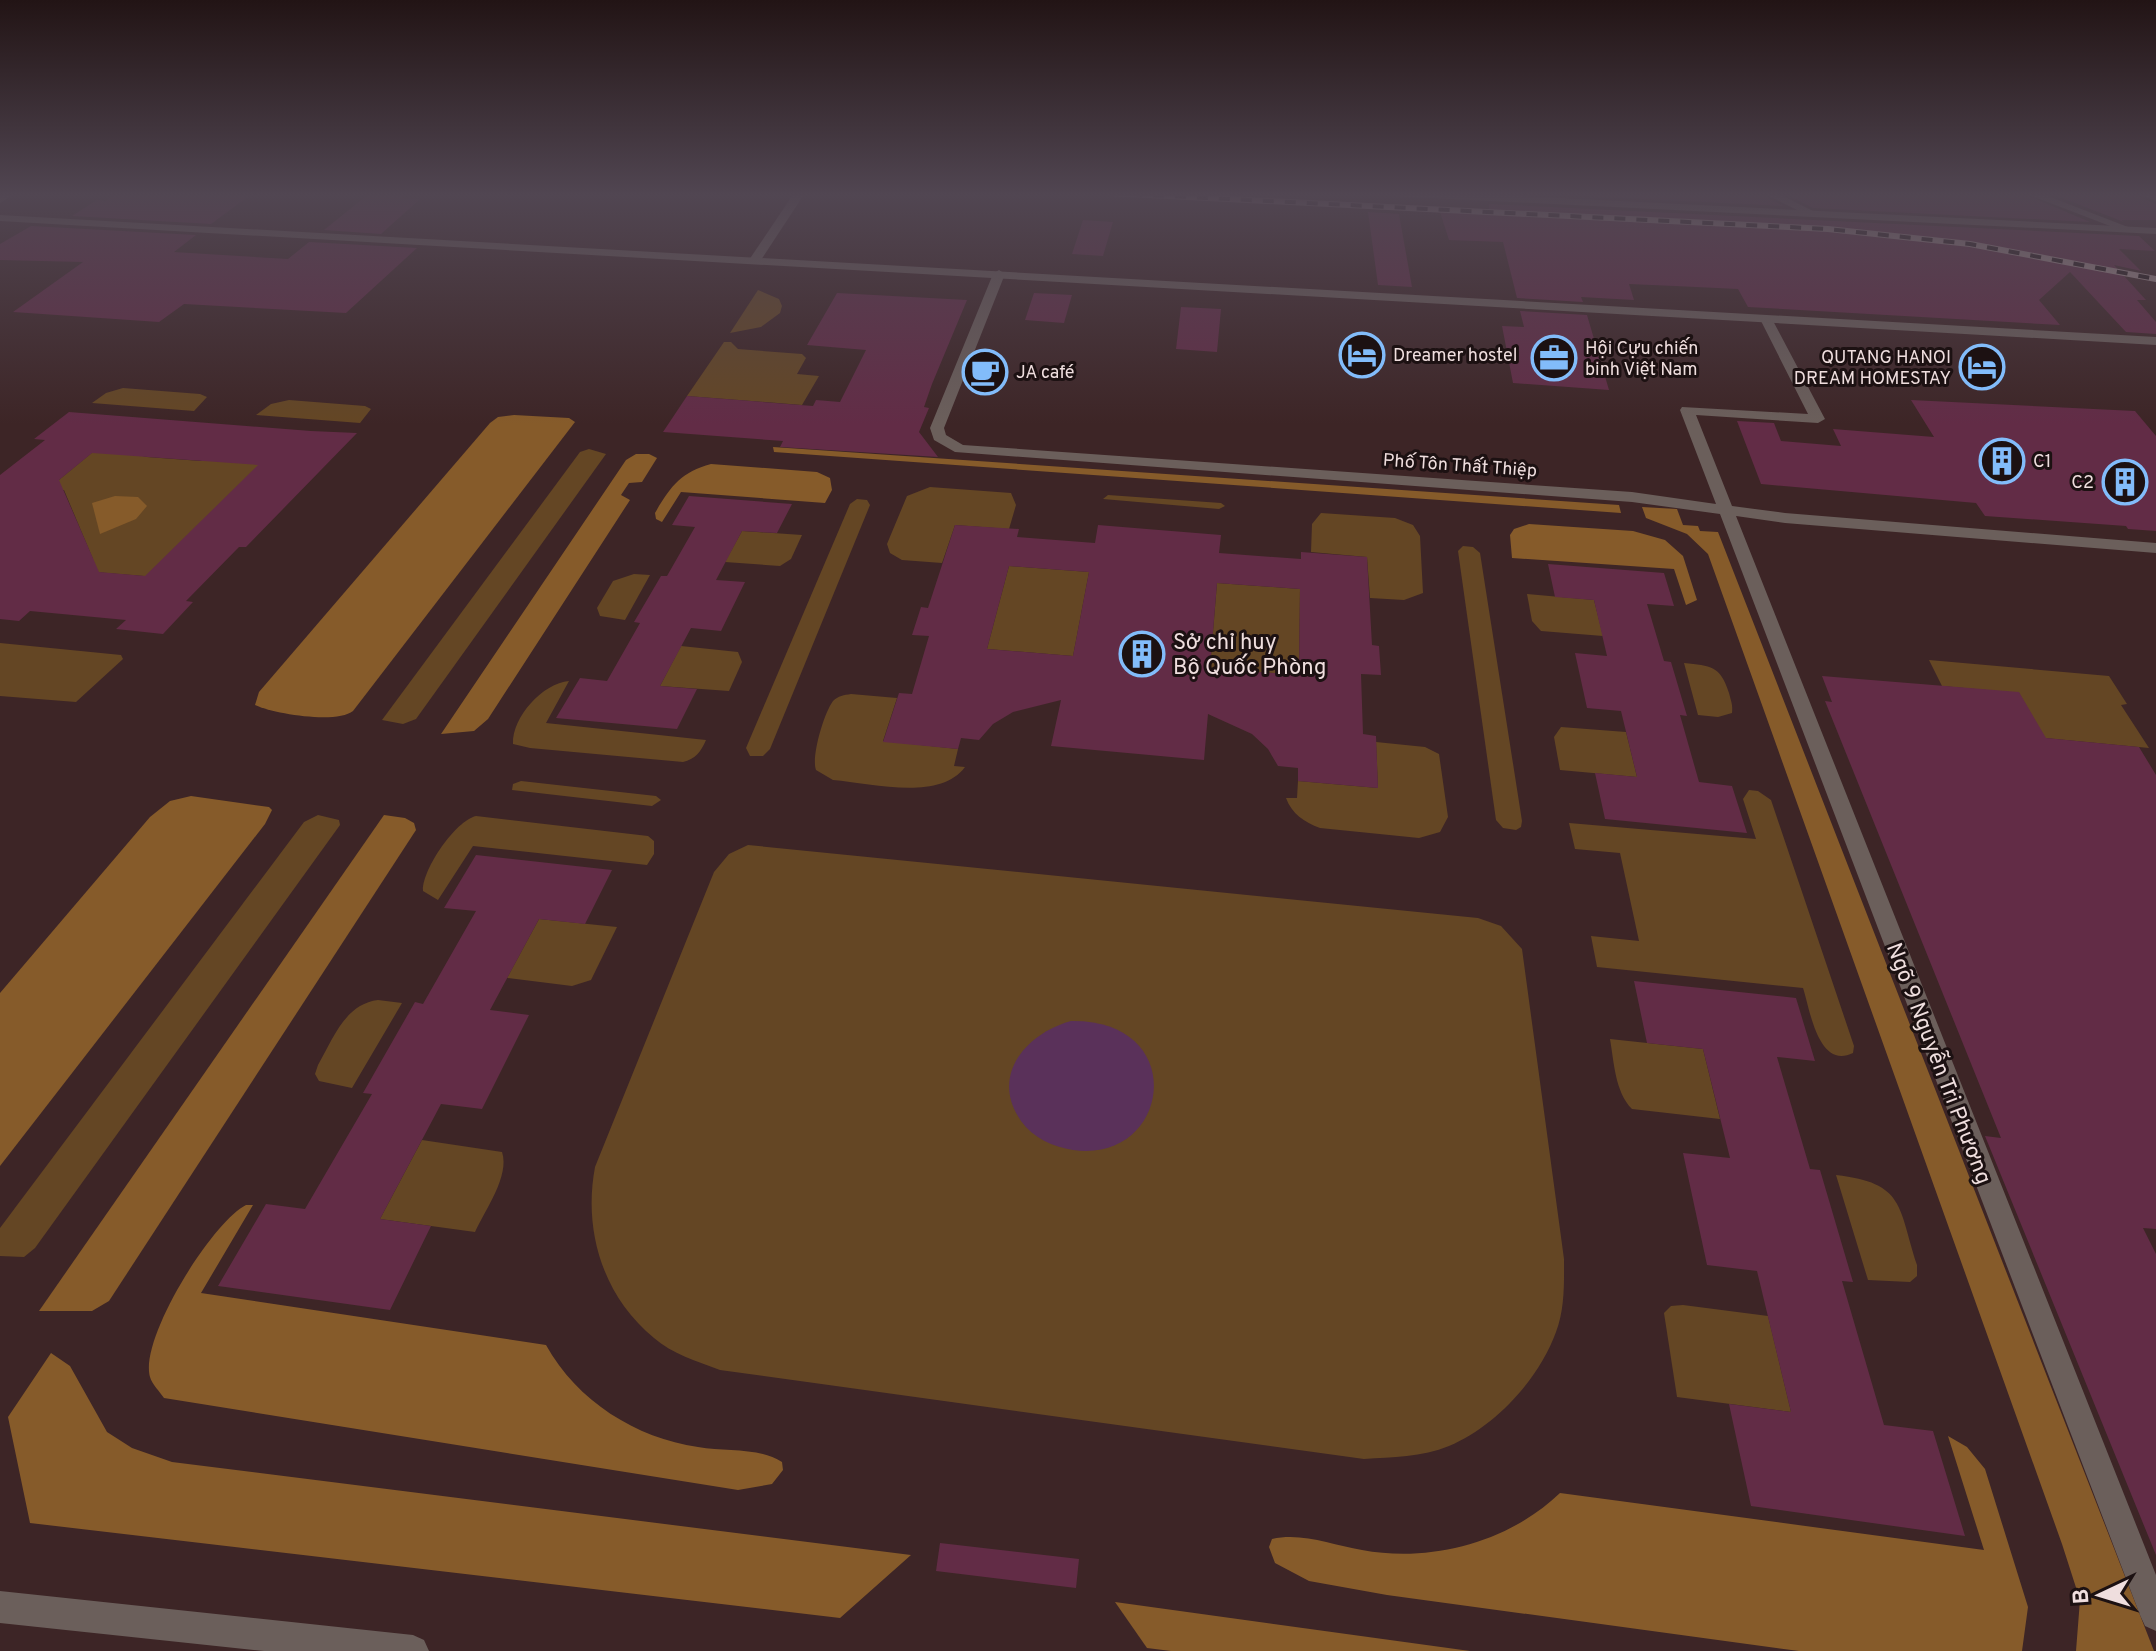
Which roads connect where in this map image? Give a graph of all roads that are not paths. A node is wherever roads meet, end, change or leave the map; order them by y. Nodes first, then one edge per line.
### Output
1 (930, 270) edge
2 (999, 274) junction
3 (1766, 319) junction
4 (2156, 341) edge
5 (1726, 510) junction
6 (2156, 548) edge
7 (0, 1607) edge
8 (2156, 1615) edge
9 (413, 1651) edge

1 - 2 street
2 - 3 street
2 - 5 street, Phố Tôn Thất Thiệp
3 - 4 street
3 - 5 street, Ngõ 9 Nguyễn Tri Phương
5 - 6 street, Phố Tôn Thất Thiệp
5 - 8 street, Ngõ 9 Nguyễn Tri Phương
7 - 9 street

